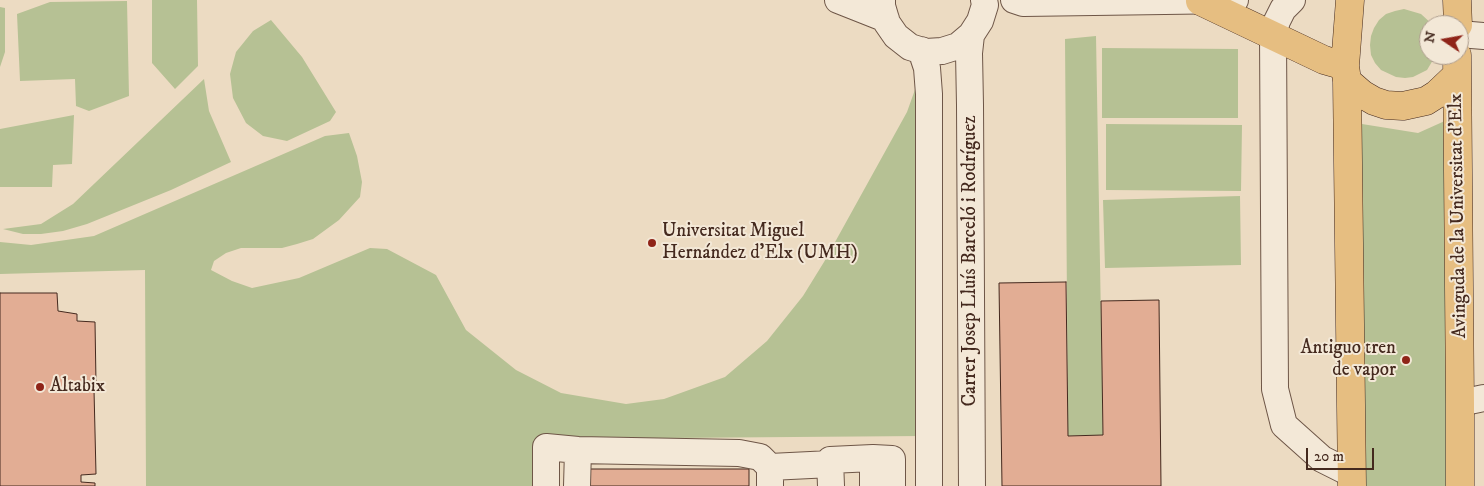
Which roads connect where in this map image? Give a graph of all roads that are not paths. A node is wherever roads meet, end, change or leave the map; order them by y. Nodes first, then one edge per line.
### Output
1 (838, 0) edge
2 (1235, 0) edge
3 (1292, 0) edge
4 (1348, 0) edge
5 (1200, 1) edge
6 (1018, 2) edge
7 (884, 10) edge
8 (979, 19) edge
9 (1469, 25) edge
10 (1274, 35) junction
11 (1484, 36) edge
12 (921, 50) junction
13 (1457, 65) edge
14 (1346, 74) junction
15 (1472, 401) edge
16 (578, 450) junction
17 (873, 458) junction
18 (831, 475) edge
19 (770, 476) edge
20 (1352, 480) edge
21 (546, 486) edge
22 (577, 486) edge
23 (873, 486) edge
24 (892, 486) edge
25 (929, 486) edge
26 (972, 486) edge
27 (1460, 486) edge

1 - 7 street
2 - 5 street
3 - 10 street
4 - 14 highway
5 - 6 street
5 - 10 highway
6 - 8 street
7 - 12 street
8 - 12 street
8 - 26 street, Carrer Josep Lluís Barceló i Rodríguez
9 - 11 street
10 - 14 highway
10 - 20 street
12 - 25 street
13 - 14 highway, Avinguda de la Universitat d'Elx
13 - 15 highway, Avinguda de la Universitat d'Elx
14 - 20 highway
15 - 27 highway, Avinguda de la Universitat d'Elx
16 - 19 street
16 - 21 street
16 - 22 street
17 - 18 street
17 - 23 street
17 - 24 street
18 - 19 street

